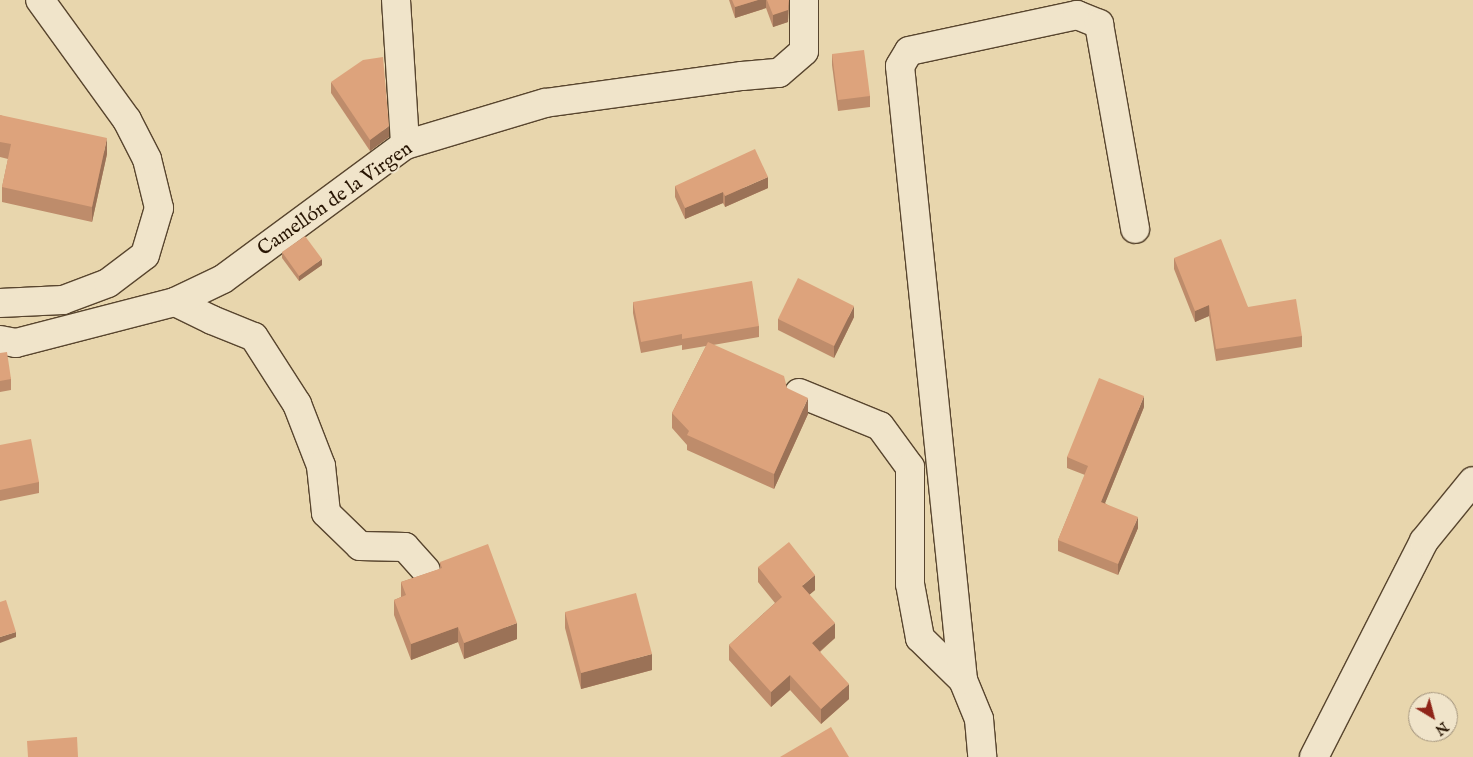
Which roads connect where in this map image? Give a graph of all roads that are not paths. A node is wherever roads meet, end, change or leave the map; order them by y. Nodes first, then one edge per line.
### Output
1 (40, 0) edge
2 (396, 0) edge
3 (804, 0) edge
4 (405, 145) junction
5 (1135, 229) dead end
6 (175, 302) junction
7 (0, 303) edge
8 (0, 340) edge
9 (799, 393) edge
10 (1473, 482) edge
11 (426, 570) dead end
12 (963, 680) junction
13 (982, 757) edge
14 (1314, 757) edge

1 - 7 street
2 - 4 street
3 - 4 street, Camellón de la Virgen
4 - 6 street, Camellón de la Virgen
5 - 12 street
6 - 8 street, Camellón de la Virgen
6 - 11 street
9 - 12 street
10 - 14 street
12 - 13 street

